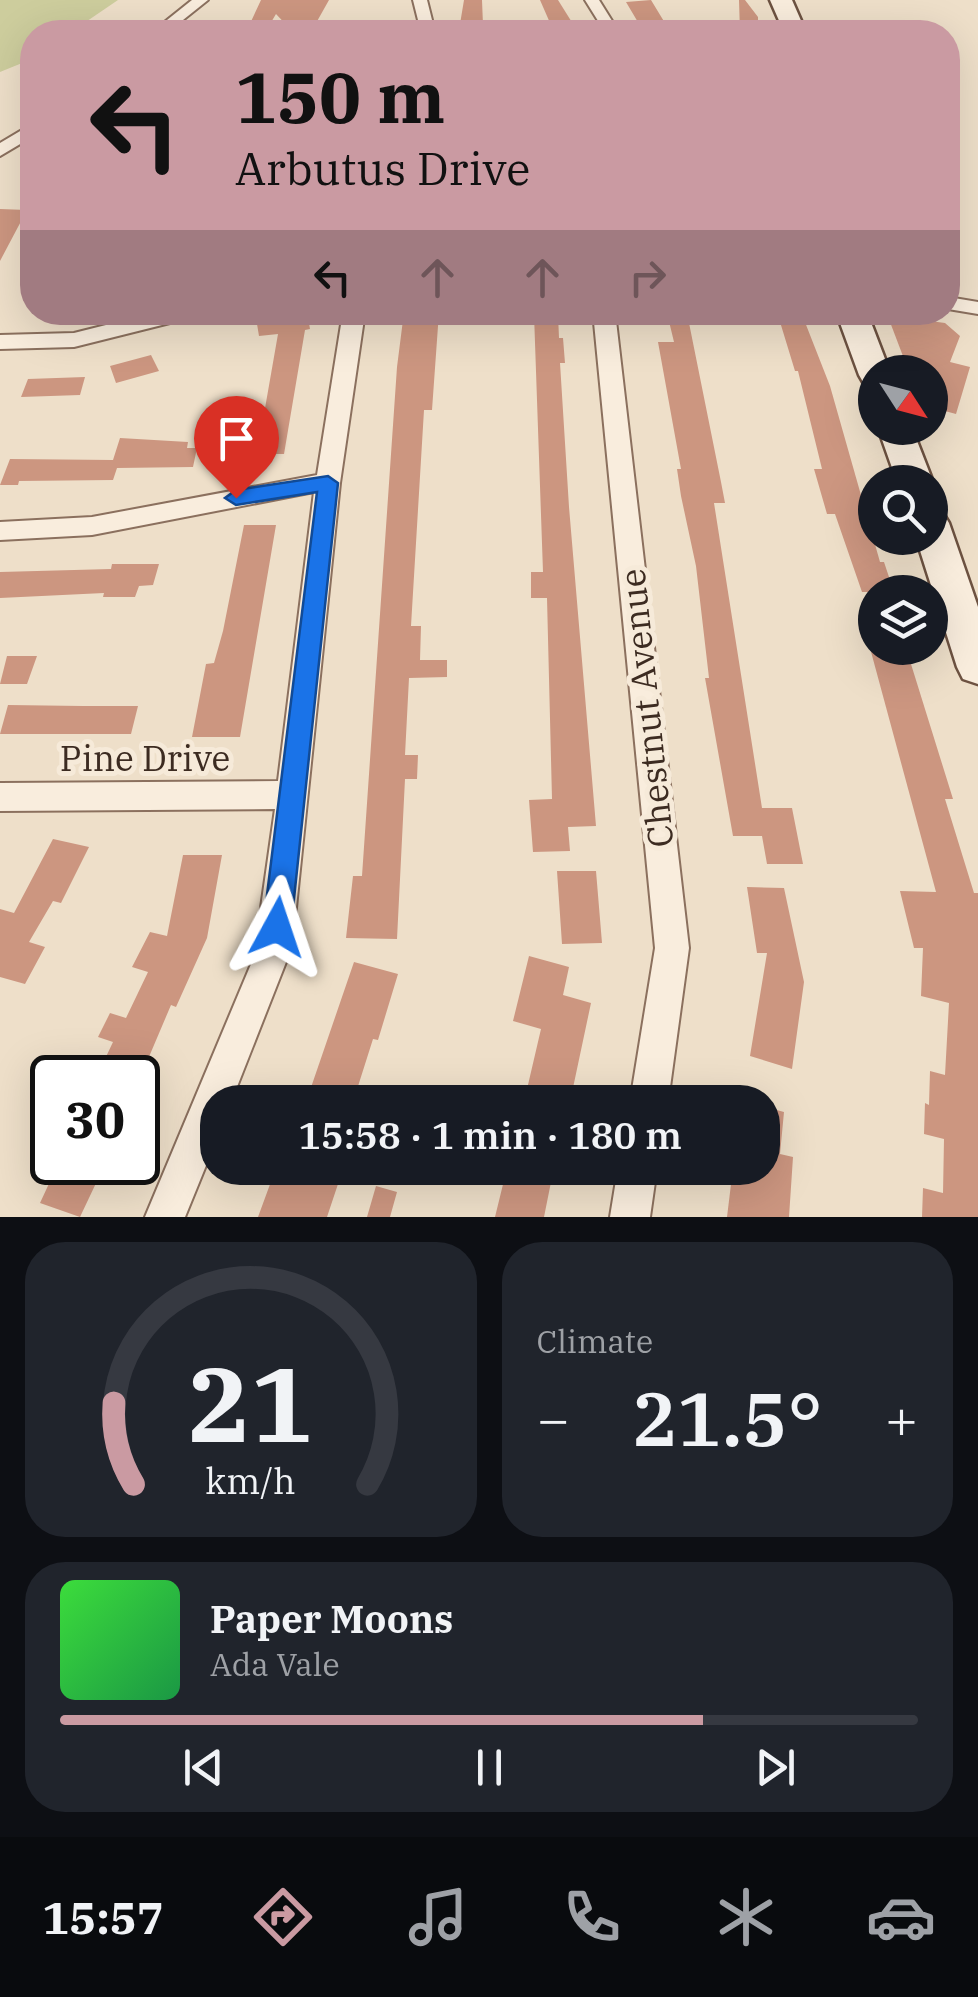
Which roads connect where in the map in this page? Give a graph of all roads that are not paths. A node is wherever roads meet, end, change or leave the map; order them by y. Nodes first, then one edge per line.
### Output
1 (201, 0) edge
2 (175, 20) edge
3 (113, 325) edge
4 (352, 325) edge
5 (605, 325) edge
6 (856, 325) edge
7 (0, 342) edge
8 (867, 355) edge
9 (328, 483) junction
10 (0, 531) edge
11 (941, 555) edge
12 (978, 667) edge
13 (290, 795) junction
14 (0, 797) edge
15 (652, 1085) edge
16 (635, 1185) edge
17 (165, 1217) edge
18 (630, 1217) edge

1 - 2 street
3 - 7 street
4 - 9 street
5 - 15 street, Chestnut Avenue
6 - 8 street
9 - 10 street
9 - 13 street
11 - 12 street
13 - 14 street, Pine Drive
13 - 17 street
16 - 18 street

